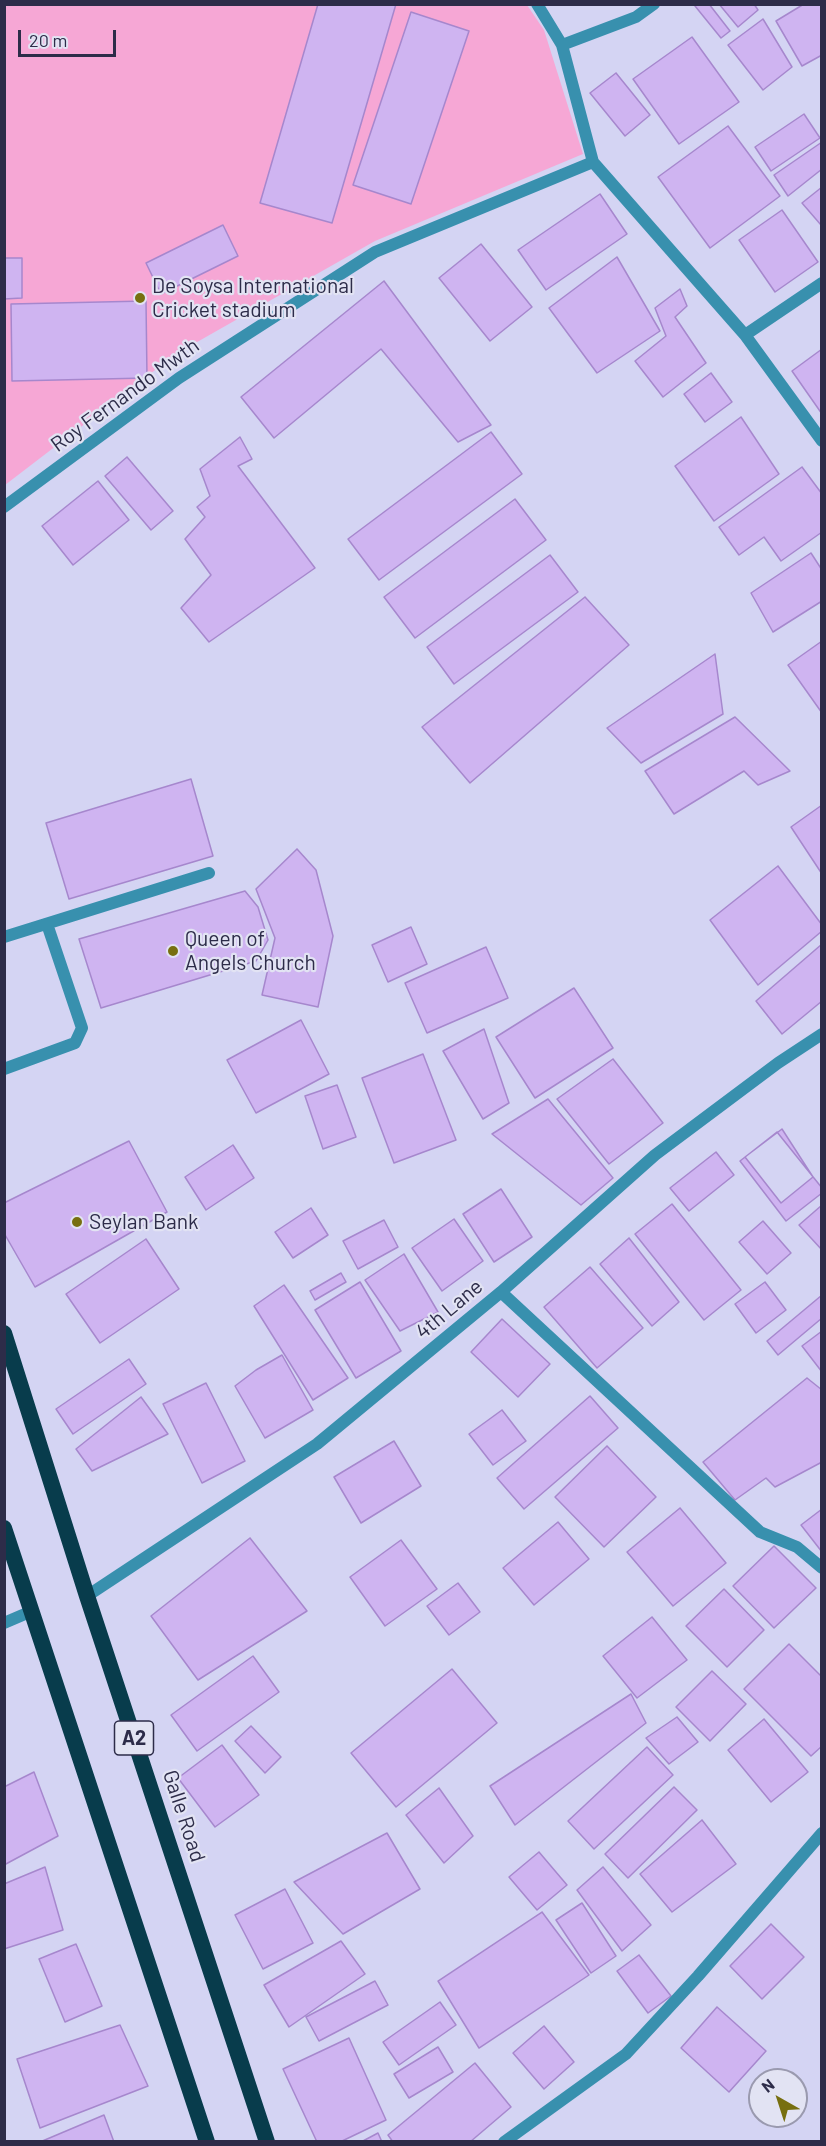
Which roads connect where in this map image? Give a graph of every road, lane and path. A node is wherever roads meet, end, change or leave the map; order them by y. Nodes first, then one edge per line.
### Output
1 (537, 4) edge
2 (654, 4) edge
3 (562, 45) junction
4 (594, 162) junction
5 (822, 283) edge
6 (744, 335) junction
7 (822, 441) edge
8 (4, 507) edge
9 (209, 873) dead end
10 (47, 924) junction
11 (4, 937) edge
12 (822, 1034) edge
13 (4, 1069) edge
14 (501, 1292) junction
15 (4, 1333) edge
16 (4, 1528) edge
17 (822, 1568) edge
18 (87, 1596) junction
19 (32, 1611) junction
20 (4, 1623) edge
21 (822, 1833) edge
22 (207, 2142) edge
23 (267, 2142) edge
24 (504, 2142) edge

1 - 3 street
2 - 3 street
3 - 4 street
4 - 6 street
4 - 8 street, Roy Fernando Mwth
5 - 6 street
6 - 7 street
9 - 10 street
10 - 11 street
10 - 13 street
12 - 14 street, 4th Lane
14 - 17 street
14 - 18 street, 4th Lane
15 - 18 highway, Galle Road / A2
16 - 19 highway
18 - 23 highway, Galle Road / A2
19 - 20 street
19 - 22 highway
21 - 24 street

